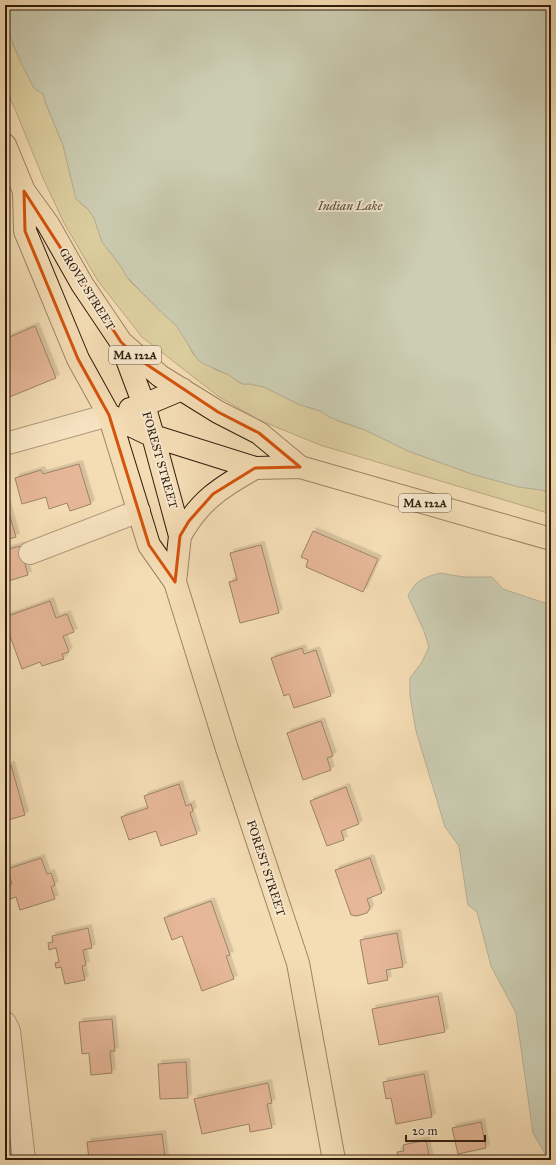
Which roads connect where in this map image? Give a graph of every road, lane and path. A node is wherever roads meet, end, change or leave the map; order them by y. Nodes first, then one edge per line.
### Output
1 (5, 145) edge
2 (24, 191) junction
3 (121, 342) junction
4 (182, 389) junction
5 (144, 405) junction
6 (109, 415) junction
7 (153, 436) junction
8 (5, 444) edge
9 (300, 467) junction
10 (255, 468) junction
11 (138, 511) junction
12 (180, 536) junction
13 (551, 539) edge
14 (30, 553) dead end
15 (175, 582) junction
16 (5, 1023) edge
17 (24, 1160) edge
18 (334, 1160) edge

1 - 2 main road, GROVE STREET / MA 122A
2 - 3 main road, GROVE STREET / MA 122A
2 - 6 main road, GROVE STREET / MA 122A
3 - 4 main road, GROVE STREET / MA 122A
3 - 5 main road, FOREST STREET
4 - 5 main road
4 - 9 main road, GROVE STREET / MA 122A
5 - 6 main road
5 - 7 main road, FOREST STREET
6 - 7 main road, GROVE STREET / MA 122A
6 - 8 street
6 - 11 main road, FOREST STREET
7 - 10 main road, GROVE STREET / MA 122A
7 - 12 main road, FOREST STREET
9 - 10 main road, GROVE STREET / MA 122A
9 - 13 main road, GROVE STREET / MA 122A
10 - 12 main road
11 - 14 street
11 - 15 main road, FOREST STREET
12 - 15 main road, FOREST STREET
15 - 18 main road, FOREST STREET
16 - 17 street

